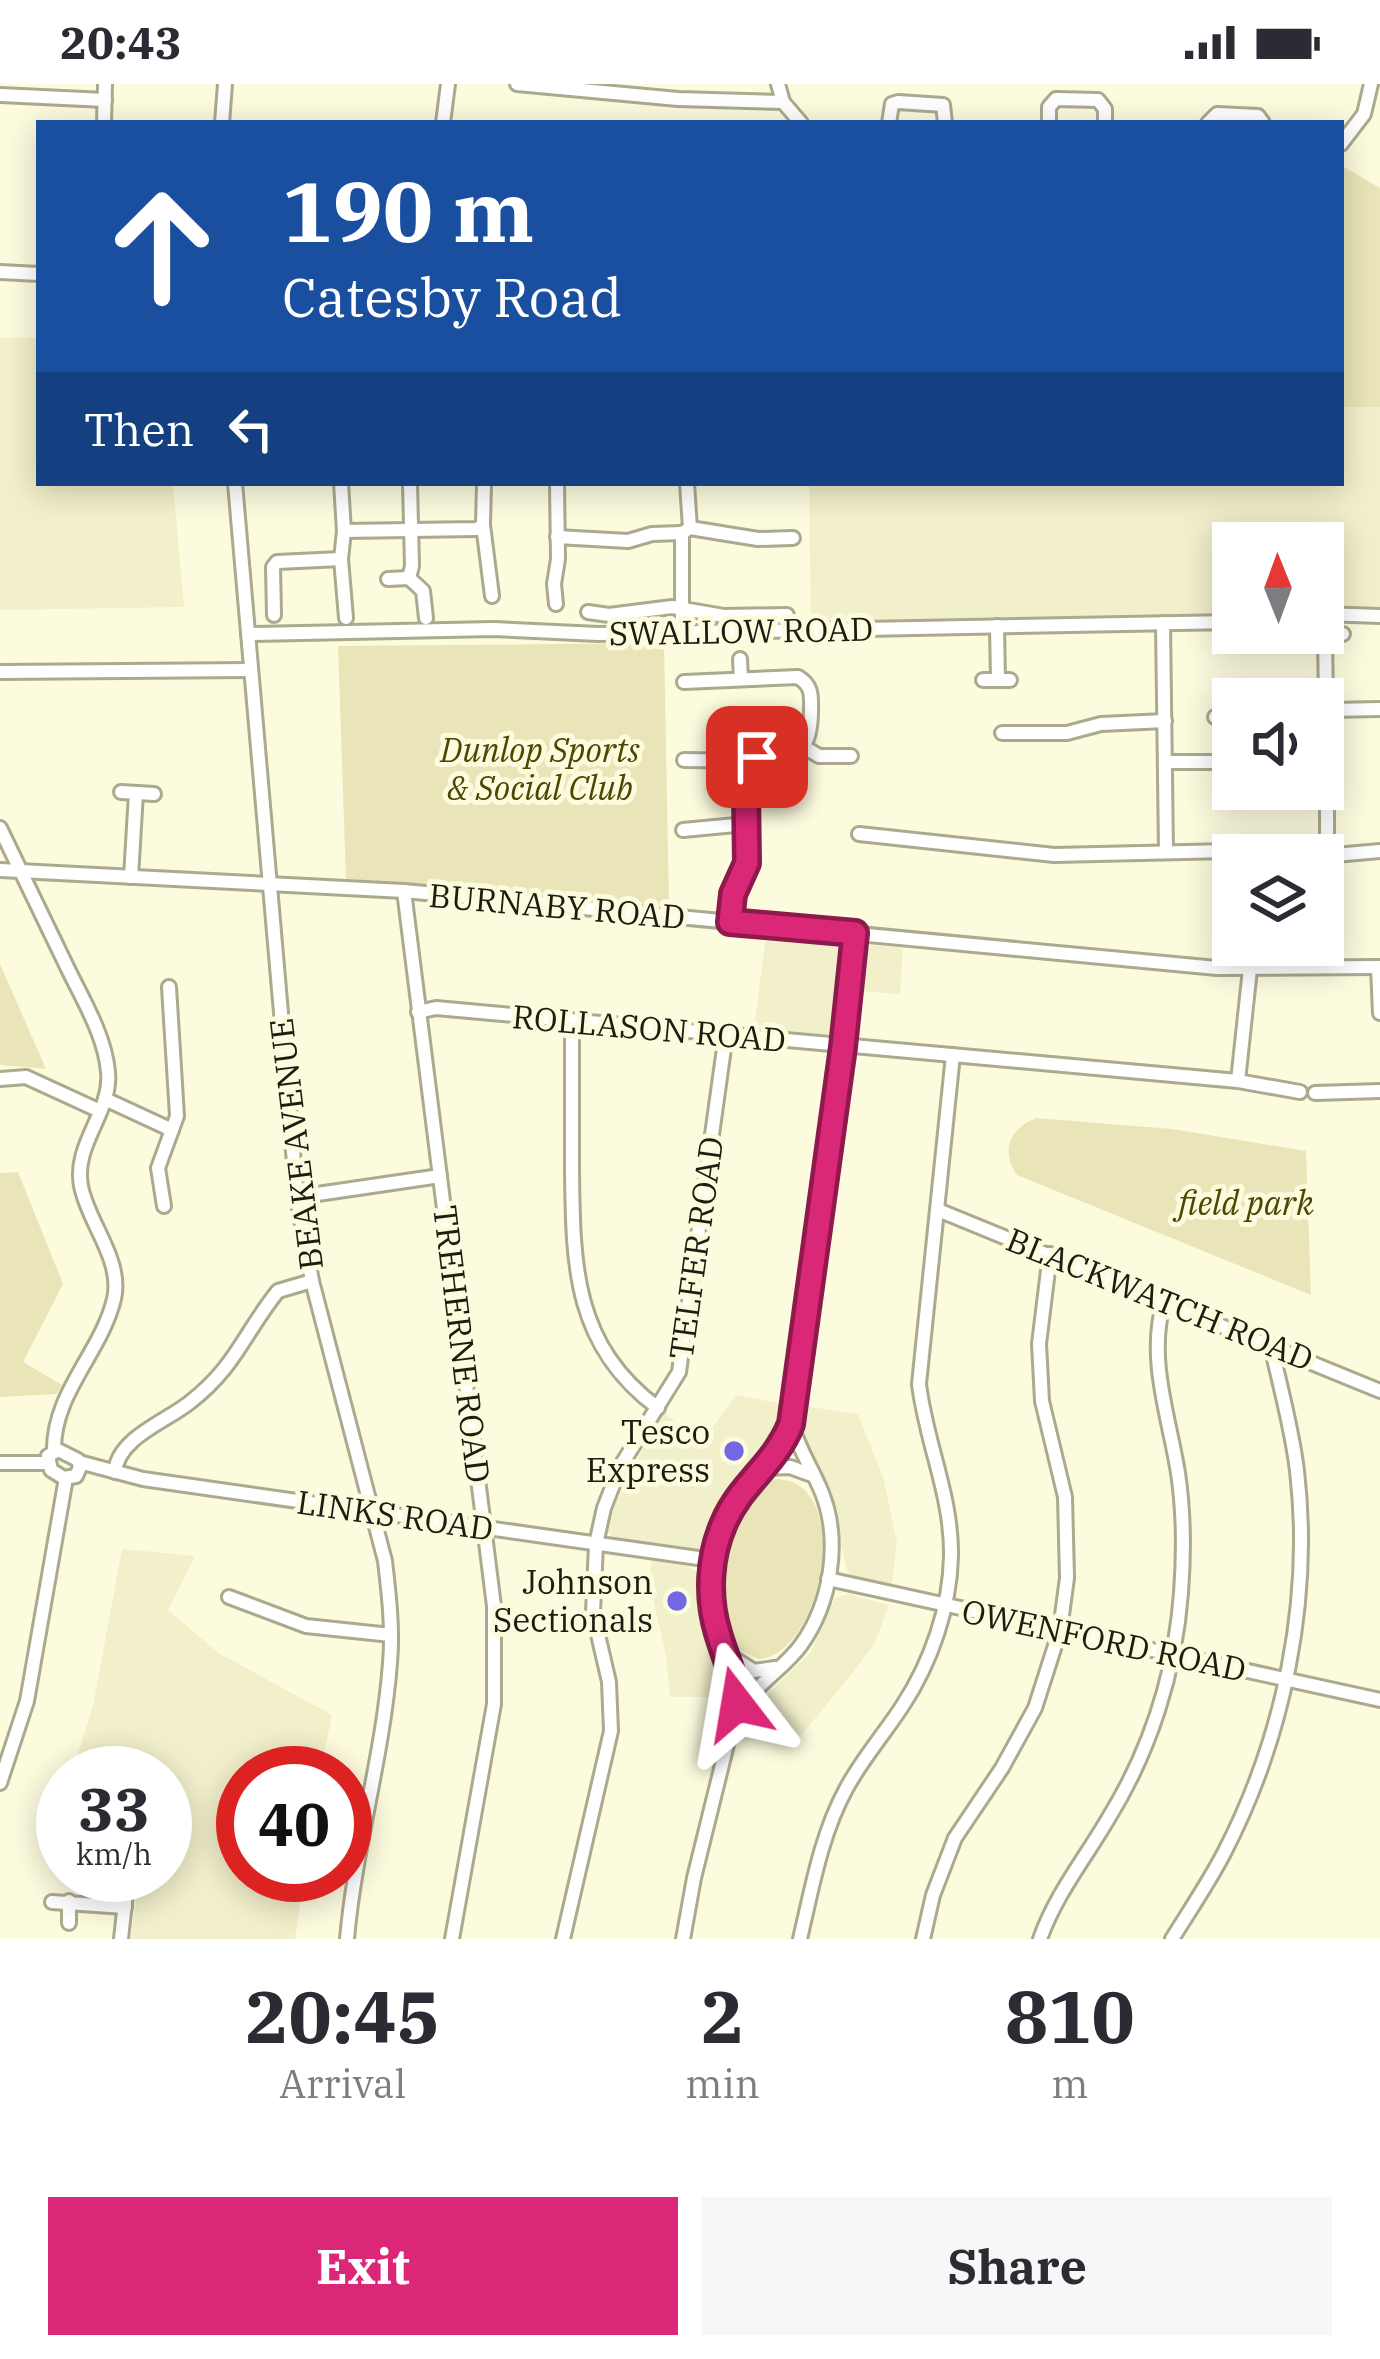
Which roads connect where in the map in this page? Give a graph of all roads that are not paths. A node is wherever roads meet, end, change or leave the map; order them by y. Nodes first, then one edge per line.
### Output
1 (105, 84) edge
2 (225, 84) edge
3 (448, 84) edge
4 (517, 84) edge
5 (778, 84) edge
6 (1371, 84) edge
7 (555, 86) edge
8 (679, 91) edge
9 (0, 95) edge
10 (105, 100) junction
11 (783, 102) junction
12 (104, 120) edge
13 (222, 120) edge
14 (443, 120) edge
15 (798, 120) edge
16 (889, 120) edge
17 (945, 120) edge
18 (1048, 120) edge
19 (1105, 120) edge
20 (1211, 120) edge
21 (1261, 120) edge
22 (1344, 140) edge
23 (0, 272) edge
24 (36, 274) edge
25 (235, 486) edge
26 (340, 486) edge
27 (410, 486) edge
28 (484, 486) edge
29 (557, 486) edge
30 (687, 486) edge
31 (483, 525) junction
32 (411, 530) junction
33 (344, 531) junction
34 (686, 531) junction
35 (557, 537) junction
36 (793, 538) dead end
37 (340, 559) junction
38 (388, 578) dead end
39 (409, 578) junction
40 (491, 596) dead end
41 (556, 604) dead end
42 (682, 608) junction
43 (588, 612) dead end
44 (274, 615) dead end
45 (787, 615) dead end
46 (1344, 615) edge
47 (1380, 616) edge
48 (346, 618) dead end
49 (427, 618) dead end
50 (1212, 622) edge
51 (1163, 623) junction
52 (998, 626) junction
53 (682, 631) junction
54 (248, 634) junction
55 (740, 659) dead end
56 (250, 670) junction
57 (0, 672) edge
58 (741, 679) junction
59 (997, 680) dead end
60 (683, 682) dead end
61 (1344, 710) edge
62 (1380, 710) edge
63 (1165, 721) junction
64 (1002, 734) dead end
65 (804, 747) junction
66 (851, 756) dead end
67 (683, 760) dead end
68 (752, 761) junction
69 (1166, 762) junction
70 (1212, 762) edge
71 (121, 792) dead end
72 (136, 793) junction
73 (154, 794) dead end
74 (746, 824) junction
75 (0, 829) edge
76 (683, 830) dead end
77 (859, 834) dead end
78 (1380, 850) edge
79 (1212, 852) edge
80 (1166, 853) junction
81 (1344, 854) edge
82 (0, 870) edge
83 (21, 871) junction
84 (131, 877) junction
85 (270, 883) junction
86 (404, 892) junction
87 (730, 922) junction
88 (855, 933) junction
89 (1379, 967) edge
90 (1250, 969) junction
91 (169, 987) dead end
92 (418, 1012) junction
93 (1380, 1013) edge
94 (572, 1021) junction
95 (188, 1026) dead end
96 (172, 1028) junction
97 (725, 1034) junction
98 (843, 1047) junction
99 (953, 1055) junction
100 (0, 1079) edge
101 (1238, 1081) junction
102 (1380, 1091) edge
103 (102, 1105) junction
104 (172, 1130) junction
105 (440, 1176) junction
106 (297, 1197) junction
107 (164, 1205) dead end
108 (938, 1210) junction
109 (1049, 1254) junction
110 (312, 1281) junction
111 (1164, 1300) junction
112 (1271, 1345) junction
113 (1380, 1391) edge
114 (658, 1408) junction
115 (791, 1424) junction
116 (51, 1457) junction
117 (79, 1462) junction
118 (0, 1463) edge
119 (766, 1468) junction
120 (115, 1472) junction
121 (812, 1475) junction
122 (66, 1478) junction
123 (372, 1511) junction
124 (485, 1527) junction
125 (596, 1544) junction
126 (712, 1560) junction
127 (828, 1579) junction
128 (229, 1597) dead end
129 (944, 1606) junction
130 (1060, 1630) junction
131 (391, 1635) junction
132 (724, 1650) junction
133 (1172, 1654) junction
134 (782, 1666) junction
135 (768, 1677) junction
136 (1286, 1679) junction
137 (736, 1688) junction
138 (1380, 1700) edge
139 (735, 1723) junction
140 (0, 1783) edge
141 (69, 1902) edge
142 (78, 1902) edge
143 (125, 1902) edge
144 (124, 1907) junction
145 (69, 1923) dead end
146 (121, 1939) edge
147 (347, 1939) edge
148 (452, 1939) edge
149 (563, 1939) edge
150 (683, 1939) edge
151 (800, 1939) edge
152 (923, 1939) edge
153 (1040, 1939) edge
154 (1172, 1939) edge

1 - 10 street
2 - 13 street
3 - 14 street
4 - 7 street
5 - 11 street
6 - 22 street
7 - 8 street
8 - 11 street
9 - 10 street
10 - 12 street
11 - 15 street
16 - 17 street
18 - 19 street
20 - 21 street
23 - 24 street
25 - 54 street, BEAKE AVENUE
26 - 33 street
27 - 32 street
28 - 31 street
29 - 35 street
30 - 34 street
31 - 32 street
31 - 40 street
32 - 33 street
32 - 39 street
33 - 37 street
34 - 35 street
34 - 36 street
34 - 42 street
35 - 41 street
37 - 44 street
37 - 48 street
38 - 39 street
39 - 49 street
42 - 43 street
42 - 45 street
42 - 53 street
46 - 47 street
50 - 51 street, SWALLOW ROAD
51 - 52 street, SWALLOW ROAD
51 - 63 street
52 - 53 street, SWALLOW ROAD
52 - 59 street
53 - 54 street, SWALLOW ROAD
54 - 56 street, BEAKE AVENUE
55 - 58 street
56 - 57 street
56 - 85 street, BEAKE AVENUE
58 - 60 street
58 - 65 street
61 - 62 street
63 - 64 street
63 - 69 street
65 - 66 street
65 - 68 street
67 - 68 street
68 - 74 street
69 - 70 street
69 - 80 street
71 - 72 street
72 - 73 street
72 - 84 street
74 - 76 street
74 - 87 street
75 - 83 street
77 - 80 street
78 - 81 street
79 - 80 street
82 - 83 street, BURNABY ROAD
83 - 84 street, BURNABY ROAD
83 - 103 street
84 - 85 street, BURNABY ROAD
85 - 86 street, BURNABY ROAD
85 - 106 street, BEAKE AVENUE
86 - 87 street, BURNABY ROAD
86 - 92 street, TREHERNE ROAD
87 - 88 street, BURNABY ROAD
88 - 90 street, BURNABY ROAD
88 - 98 street
89 - 90 street, BURNABY ROAD
89 - 93 street
90 - 101 street
91 - 96 street
92 - 94 street, ROLLASON ROAD
92 - 105 street, TREHERNE ROAD
94 - 97 street, ROLLASON ROAD
94 - 114 street
95 - 96 street
96 - 104 street
97 - 98 street, ROLLASON ROAD
97 - 114 street, TELFER ROAD
98 - 99 street, ROLLASON ROAD
98 - 115 street
99 - 101 street, ROLLASON ROAD
99 - 108 street
100 - 103 street
101 - 102 street, ROLLASON ROAD
103 - 104 street
103 - 116 street
104 - 107 street
105 - 106 street
105 - 124 street, TREHERNE ROAD
106 - 110 street, BEAKE AVENUE
108 - 109 street, BLACKWATCH ROAD
108 - 129 street
109 - 111 street, BLACKWATCH ROAD
109 - 130 street
110 - 120 street
110 - 123 street, BEAKE AVENUE
111 - 112 street, BLACKWATCH ROAD
111 - 133 street
112 - 113 street, BLACKWATCH ROAD
112 - 136 street
114 - 125 street, TELFER ROAD
115 - 119 street
115 - 121 street
116 - 117 street
116 - 118 street
116 - 122 street
117 - 120 street, LINKS ROAD
117 - 122 street
119 - 121 street
119 - 126 street
120 - 123 street, LINKS ROAD
121 - 127 street
122 - 140 street
123 - 124 street, LINKS ROAD
123 - 131 street, BEAKE AVENUE
124 - 125 street, LINKS ROAD
124 - 148 street, TREHERNE ROAD
125 - 126 street, LINKS ROAD
125 - 149 street, TELFER ROAD
126 - 132 street
127 - 129 street, OWENFORD ROAD
127 - 134 street
128 - 131 street
129 - 130 street, OWENFORD ROAD
129 - 151 street
130 - 133 street, OWENFORD ROAD
130 - 152 street
131 - 147 street, BEAKE AVENUE
132 - 134 street
132 - 137 street
133 - 136 street, OWENFORD ROAD
133 - 153 street
134 - 135 street
135 - 137 street
135 - 139 street
136 - 138 street, OWENFORD ROAD
136 - 154 street
137 - 139 street
139 - 150 street
141 - 145 street
142 - 144 street
143 - 144 street
144 - 146 street

